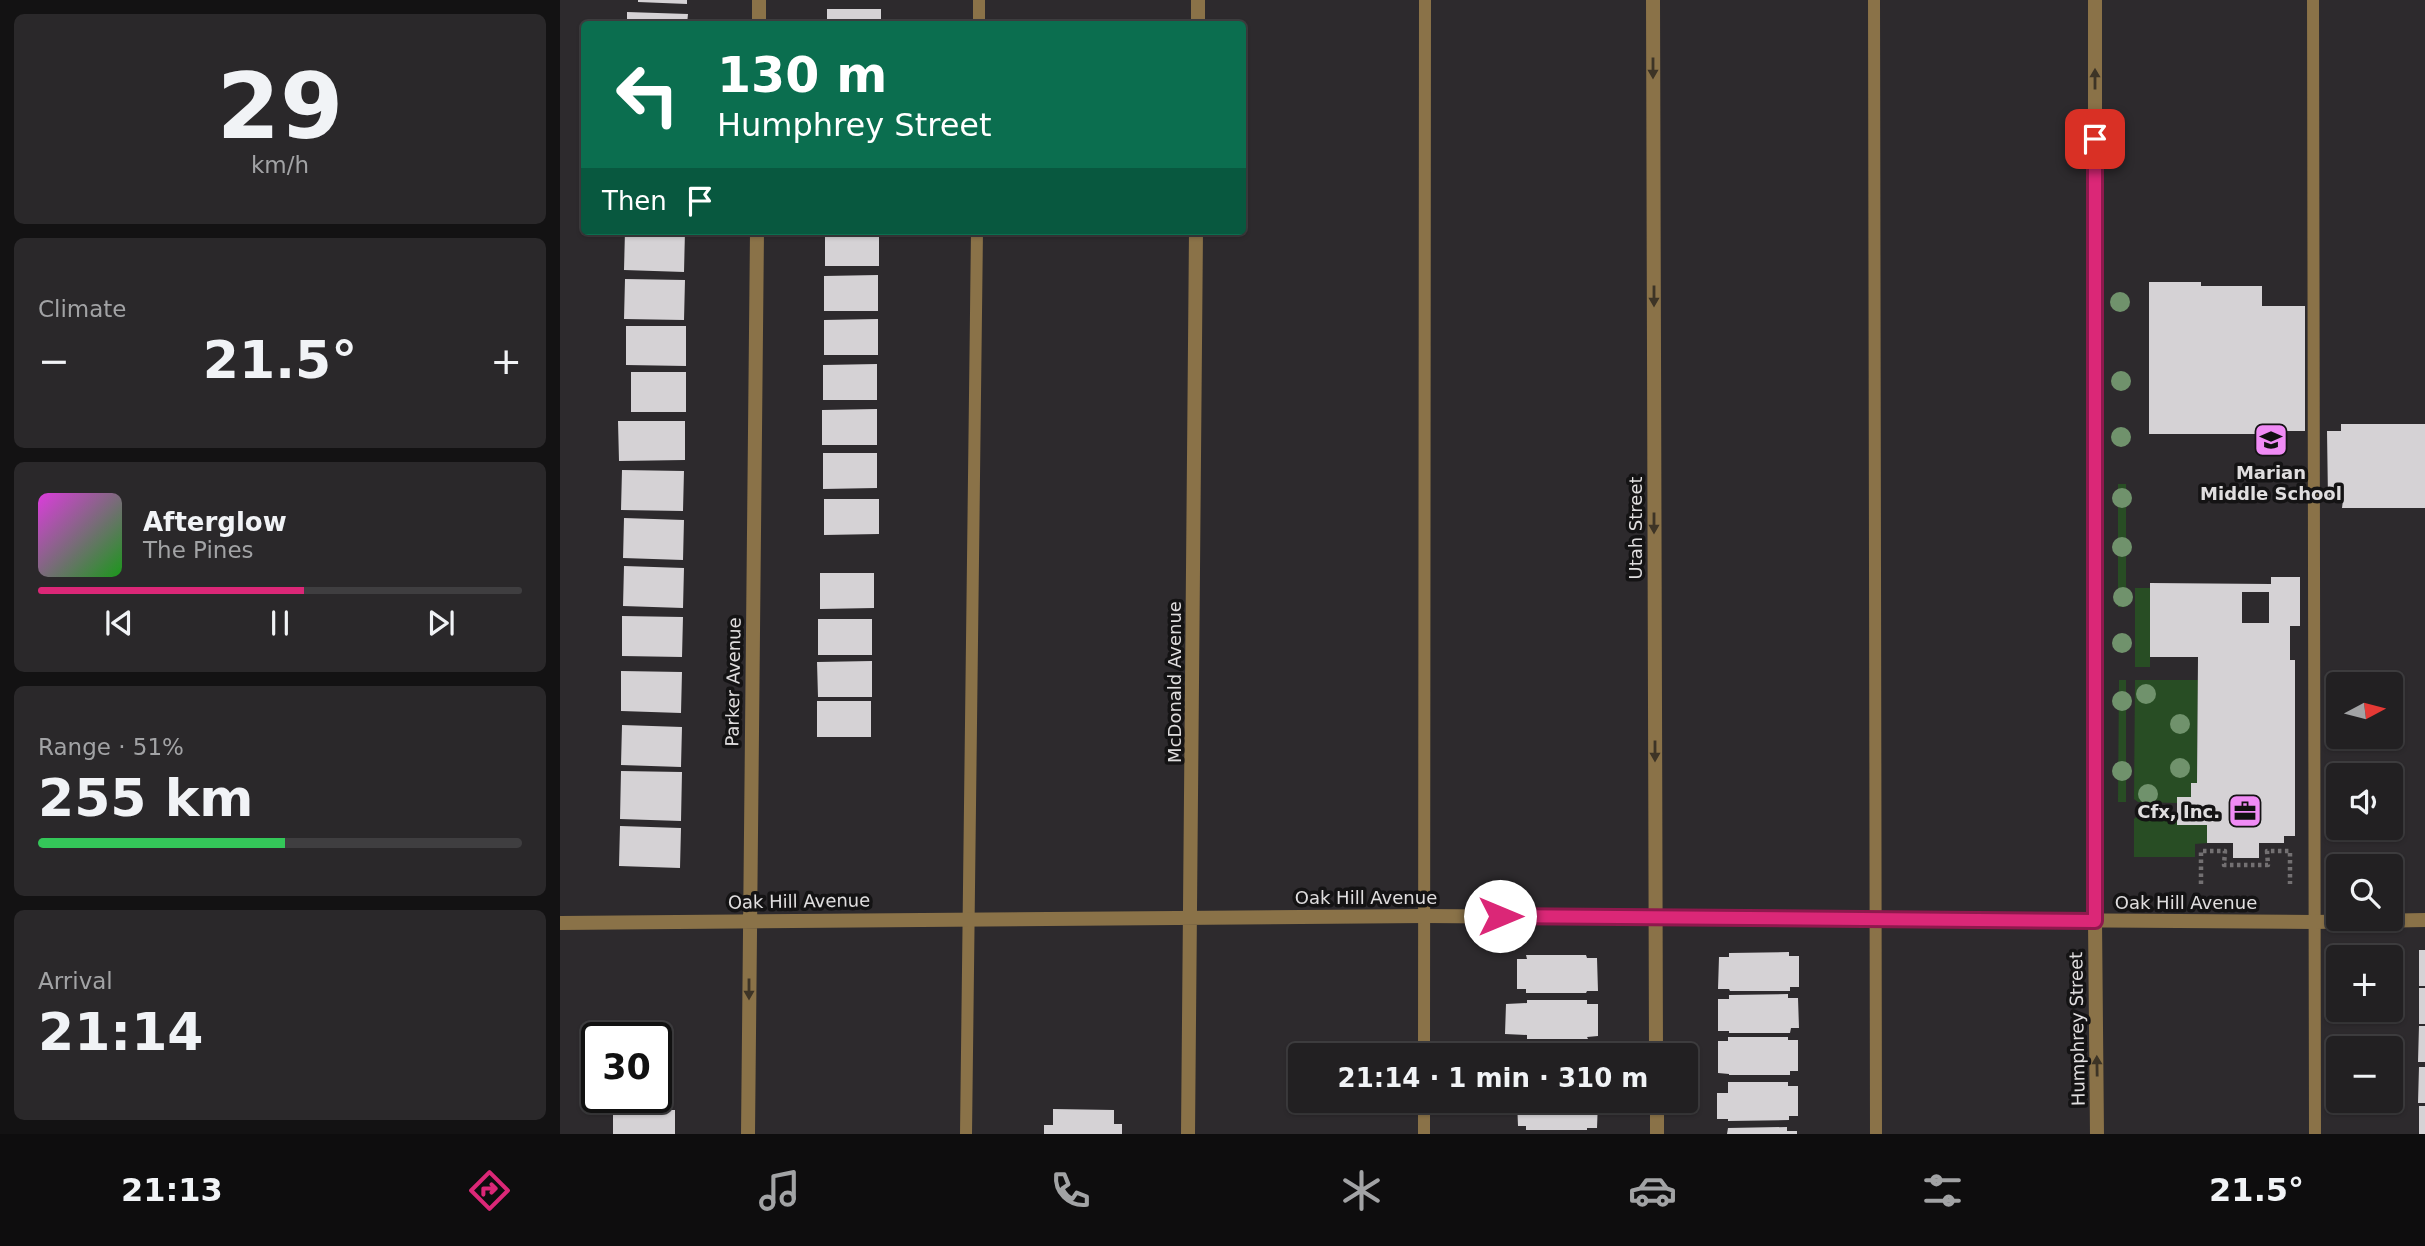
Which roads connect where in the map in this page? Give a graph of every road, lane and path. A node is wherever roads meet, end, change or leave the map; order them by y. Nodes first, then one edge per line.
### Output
1 (759, 0) edge
2 (979, 0) edge
3 (1198, 0) edge
4 (1425, 0) edge
5 (1653, 0) edge
6 (1874, 0) edge
7 (2095, 0) edge
8 (2312, 0) edge
9 (759, 21) edge
10 (979, 21) edge
11 (1198, 21) edge
12 (757, 235) edge
13 (977, 235) edge
14 (1196, 235) edge
15 (2201, 884) dead end
16 (2290, 884) dead end
17 (1425, 916) junction
18 (1655, 916) junction
19 (1191, 917) junction
20 (970, 918) junction
21 (1875, 920) junction
22 (2425, 920) edge
23 (750, 921) junction
24 (2095, 921) junction
25 (2314, 922) junction
26 (560, 923) edge
27 (1424, 1043) edge
28 (1656, 1043) edge
29 (1424, 1113) edge
30 (1657, 1113) edge
31 (748, 1134) edge
32 (966, 1134) edge
33 (1188, 1134) edge
34 (1424, 1134) edge
35 (1657, 1134) edge
36 (1875, 1134) edge
37 (2097, 1134) edge
38 (2315, 1134) edge

1 - 9 street
2 - 10 lane
3 - 11 street
4 - 17 lane
5 -> 18 street, Utah Street
6 - 21 lane
24 -> 7 street, Humphrey Street
8 - 25 lane
12 - 23 street, Parker Avenue
13 - 20 lane
14 - 19 street, McDonald Avenue
15 - 16 path
17 - 18 street, Oak Hill Avenue
17 - 19 street, Oak Hill Avenue
17 - 27 lane
18 - 21 street, Oak Hill Avenue
18 - 28 street, Utah Street
19 - 20 street, Oak Hill Avenue
19 - 33 street, McDonald Avenue
20 - 23 street, Oak Hill Avenue
20 - 32 lane
21 - 24 street, Oak Hill Avenue
21 - 36 lane
22 - 25 street, Oak Hill Avenue
23 - 26 street, Oak Hill Avenue
23 -> 31 street, Parker Avenue
24 - 25 street, Oak Hill Avenue
37 -> 24 street, Humphrey Street
25 - 38 lane
29 - 34 lane
30 - 35 street

